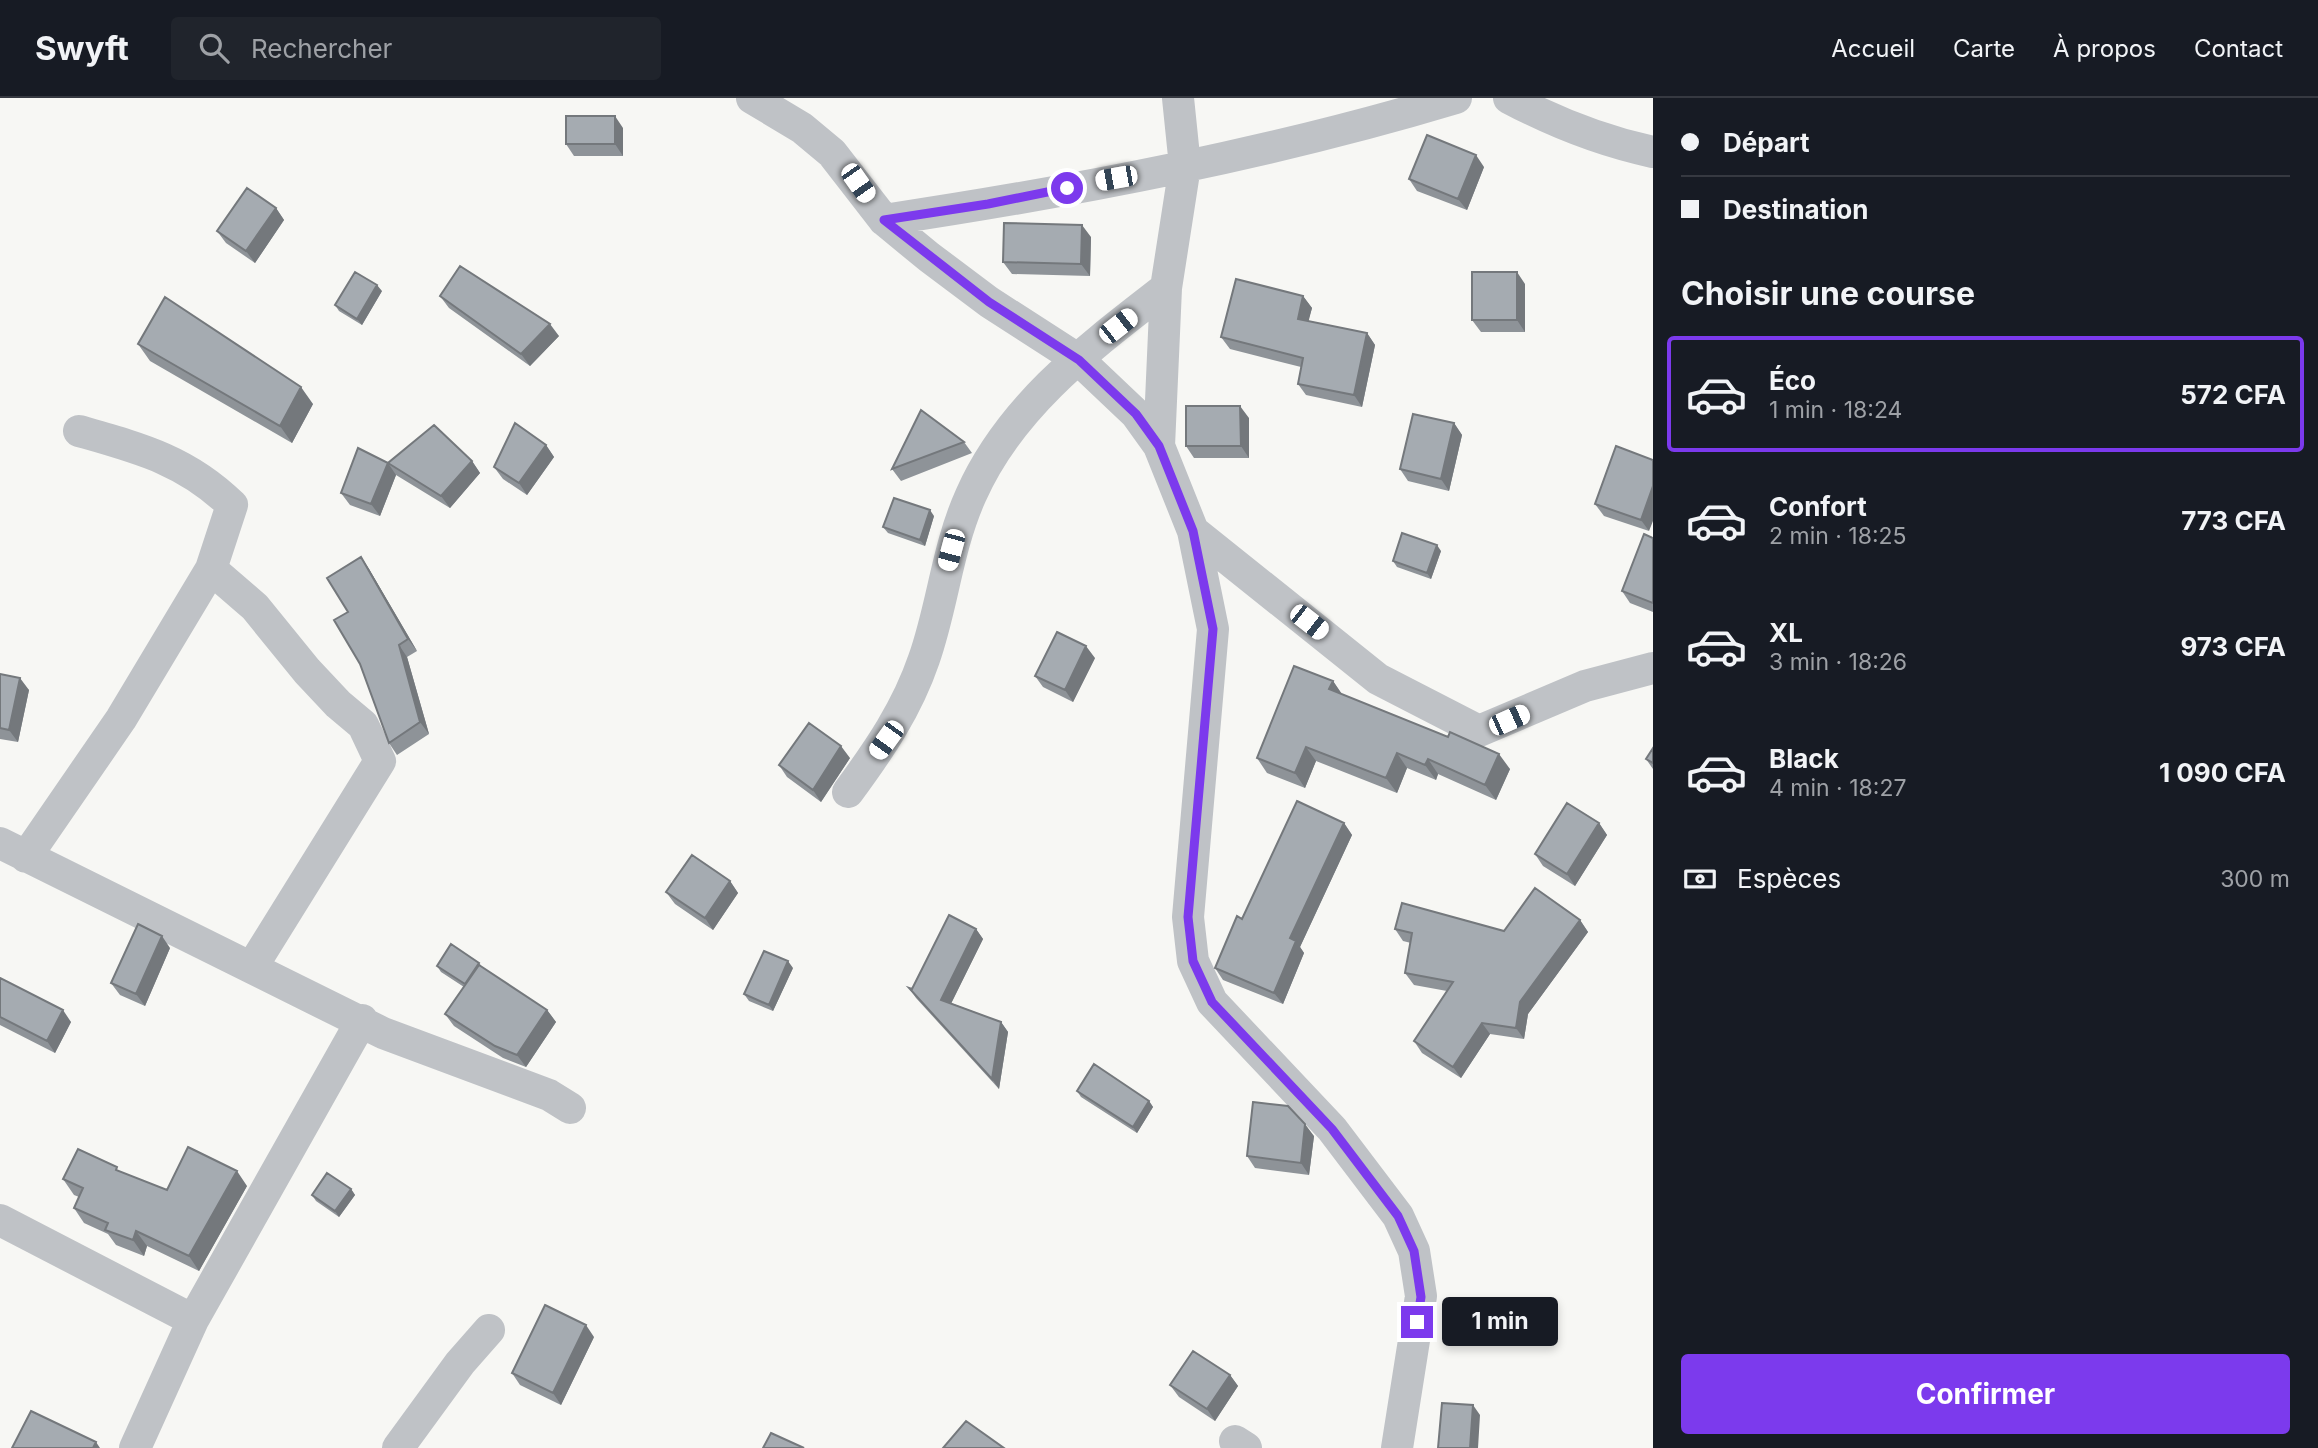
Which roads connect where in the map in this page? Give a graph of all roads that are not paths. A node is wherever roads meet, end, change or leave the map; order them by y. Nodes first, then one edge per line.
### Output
1 (752, 98) edge
2 (1178, 98) edge
3 (1456, 98) edge
4 (1509, 98) edge
5 (1653, 152) edge
6 (1185, 166) junction
7 (884, 220) junction
8 (1166, 288) junction
9 (1079, 360) junction
10 (79, 431) dead end
11 (1159, 446) junction
12 (1193, 531) junction
13 (211, 569) junction
14 (1653, 668) edge
15 (848, 792) dead end
16 (13, 850) edge
17 (252, 967) junction
18 (362, 1020) junction
19 (570, 1108) dead end
20 (0, 1220) edge
21 (192, 1320) junction
22 (489, 1329) dead end
23 (135, 1448) edge
24 (398, 1448) edge
25 (1397, 1448) edge

1 - 7 street
2 - 6 street
3 - 6 street
4 - 5 street
6 - 7 street
6 - 8 street
7 - 9 street
8 - 9 street
8 - 11 street
9 - 11 street
9 - 15 street
10 - 13 street
11 - 12 street
12 - 14 street
12 - 25 street
13 - 16 street
13 - 17 street
16 - 17 street
17 - 18 street
18 - 19 street
18 - 21 street
20 - 21 street
21 - 23 street
22 - 24 street

